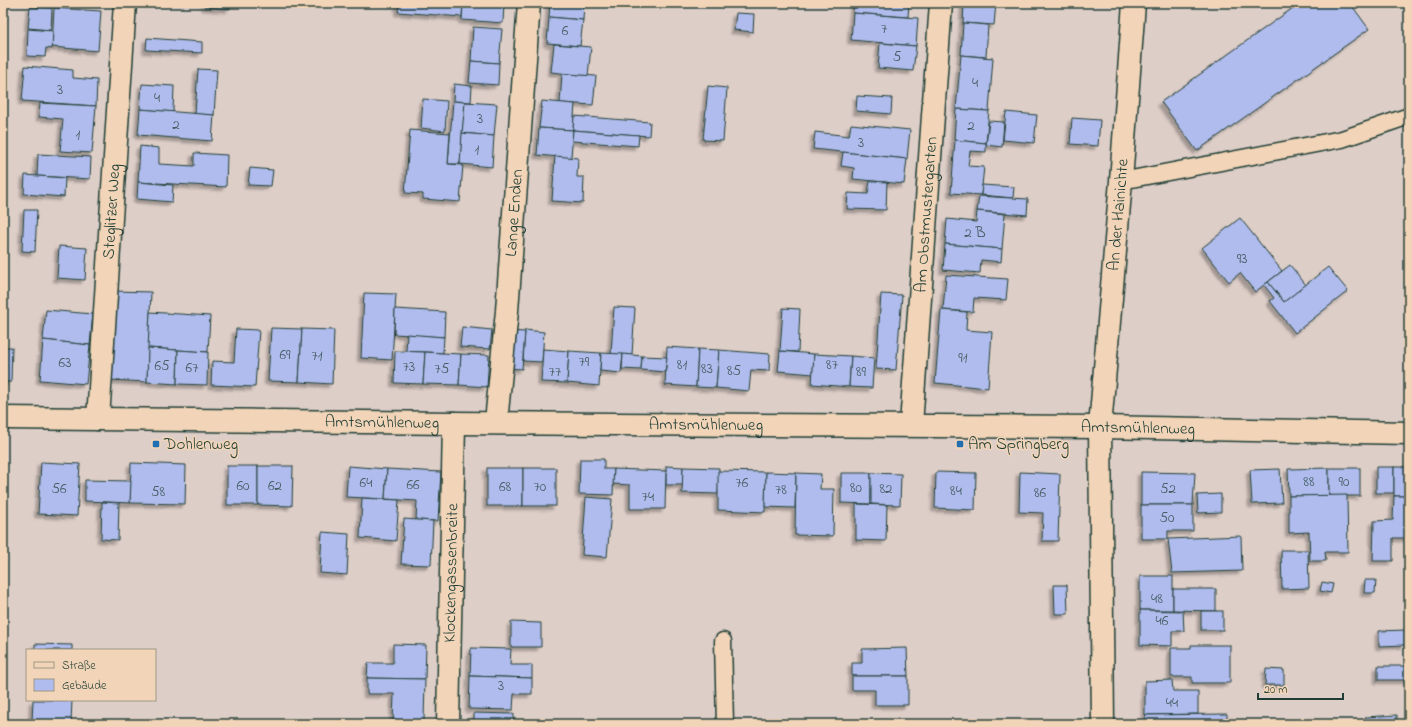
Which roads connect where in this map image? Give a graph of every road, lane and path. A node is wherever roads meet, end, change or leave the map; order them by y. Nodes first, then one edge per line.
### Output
1 (125, 3) edge
2 (529, 3) edge
3 (941, 3) edge
4 (1134, 3) edge
5 (1409, 116) edge
6 (1121, 181) junction
7 (3, 418) edge
8 (98, 420) junction
9 (496, 422) junction
10 (454, 423) junction
11 (911, 425) junction
12 (1100, 427) junction
13 (1409, 433) edge
14 (723, 641) dead end
15 (448, 724) edge
16 (725, 724) edge
17 (1103, 724) edge

1 - 8 street, Steglitzer Weg
2 - 9 street, Lange Enden
3 - 11 street, Am Obstmustergarten
4 - 6 street, An der Hainichte
5 - 6 lane
6 - 12 street, An der Hainichte
7 - 8 street, Amtsmühlenweg
8 - 10 street, Amtsmühlenweg
9 - 10 street, Amtsmühlenweg
9 - 11 street, Amtsmühlenweg
10 - 15 street, Klockengassenbreite
11 - 12 street, Amtsmühlenweg
12 - 13 street, Amtsmühlenweg
12 - 17 street
14 - 16 lane

